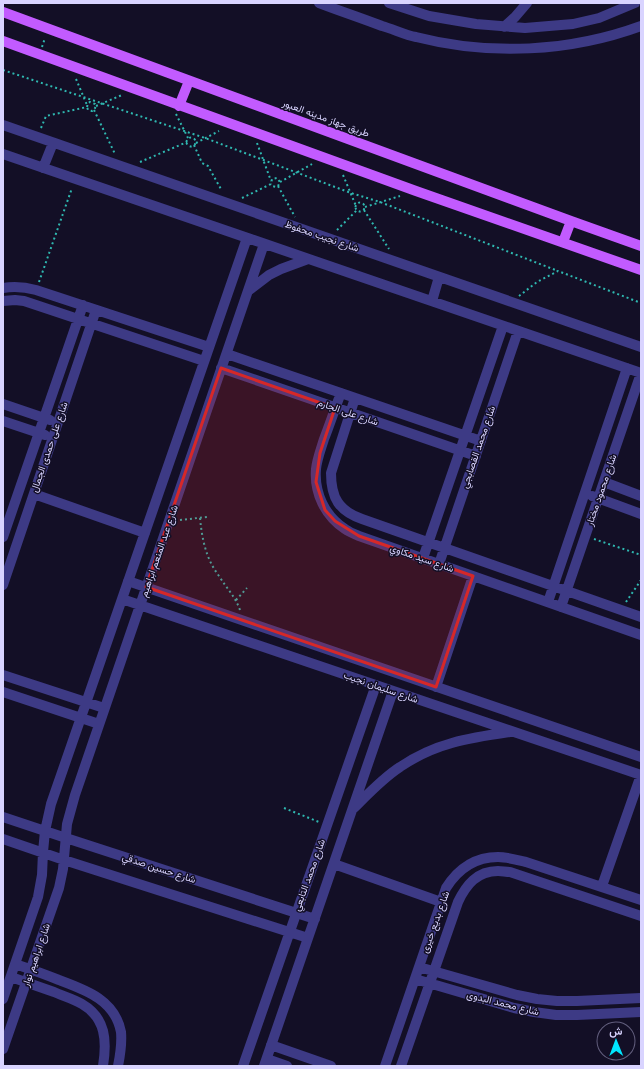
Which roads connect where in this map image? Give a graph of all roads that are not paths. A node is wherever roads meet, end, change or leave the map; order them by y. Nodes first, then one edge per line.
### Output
1 (319, 3) edge
2 (389, 3) edge
3 (527, 3) edge
4 (629, 4) edge
5 (3, 12) edge
6 (504, 26) junction
7 (641, 26) edge
8 (3, 41) edge
9 (188, 81) junction
10 (175, 104) junction
11 (3, 125) edge
12 (53, 143) junction
13 (3, 154) edge
14 (20, 160) junction
15 (3, 163) edge
16 (43, 168) junction
17 (571, 221) junction
18 (247, 238) junction
19 (563, 242) junction
20 (264, 244) junction
21 (641, 246) edge
22 (308, 259) junction
23 (641, 270) edge
24 (439, 277) junction
25 (3, 288) edge
26 (248, 291) junction
27 (4, 301) edge
28 (432, 302) junction
29 (83, 305) junction
30 (96, 310) junction
31 (78, 319) junction
32 (91, 324) junction
33 (503, 326) junction
34 (518, 331) junction
35 (209, 347) junction
36 (641, 347) edge
37 (227, 354) junction
38 (204, 361) junction
39 (221, 368) junction
40 (627, 368) junction
41 (641, 373) edge
42 (341, 393) junction
43 (355, 398) junction
44 (3, 404) edge
45 (335, 408) junction
46 (350, 413) junction
47 (44, 418) junction
48 (3, 421) edge
49 (58, 423) junction
50 (39, 433) junction
51 (465, 436) junction
52 (53, 438) junction
53 (481, 441) junction
54 (460, 450) junction
55 (476, 456) junction
56 (604, 482) junction
57 (585, 493) junction
58 (34, 494) junction
59 (641, 496) edge
60 (598, 498) junction
61 (641, 514) edge
62 (144, 533) junction
63 (3, 537) edge
64 (3, 542) edge
65 (428, 542) junction
66 (16, 547) junction
67 (444, 548) junction
68 (422, 558) junction
69 (7, 561) edge
70 (438, 564) junction
71 (473, 576) junction
72 (525, 576) junction
73 (128, 581) junction
74 (3, 585) edge
75 (553, 586) junction
76 (146, 587) junction
77 (566, 591) junction
78 (520, 592) junction
79 (122, 599) junction
80 (596, 601) junction
81 (548, 602) junction
82 (140, 605) junction
83 (561, 607) junction
84 (591, 617) junction
85 (640, 617) edge
86 (638, 634) edge
87 (371, 664) junction
88 (3, 675) edge
89 (365, 681) junction
90 (376, 685) junction
91 (436, 687) junction
92 (393, 691) junction
93 (3, 692) edge
94 (86, 702) junction
95 (104, 708) junction
96 (81, 718) junction
97 (99, 724) junction
98 (512, 731) junction
99 (641, 758) edge
100 (641, 775) edge
101 (353, 809) junction
102 (3, 817) edge
103 (45, 831) junction
104 (66, 838) junction
105 (3, 839) edge
106 (42, 852) junction
107 (64, 860) junction
108 (334, 864) junction
109 (602, 886) junction
110 (641, 900) edge
111 (441, 902) junction
112 (296, 913) junction
113 (641, 916) edge
114 (315, 919) junction
115 (290, 932) junction
116 (308, 938) junction
117 (15, 964) junction
118 (419, 967) junction
119 (31, 969) junction
120 (434, 971) junction
121 (11, 977) junction
122 (415, 979) junction
123 (26, 982) junction
124 (430, 983) junction
125 (641, 998) edge
126 (3, 999) edge
127 (641, 1012) edge
128 (272, 1045) junction
129 (3, 1049) edge
130 (266, 1062) edge
131 (103, 1066) edge
132 (118, 1066) edge
133 (243, 1066) edge
134 (287, 1066) edge
135 (331, 1066) edge
136 (385, 1066) edge
137 (401, 1066) edge

1 - 7 street
2 - 6 street
3 - 6 street
4 - 6 street
5 - 9 main road, طريق جهاز مدينه العبور
8 - 10 main road
9 - 10 main road
9 - 17 main road, طريق جهاز مدينه العبور
10 - 19 main road
11 - 12 street, شارع نجيب محفوظ
12 - 16 street
12 - 24 street, شارع نجيب محفوظ
13 - 14 street
14 - 15 street
14 - 16 street
16 - 18 street
17 - 19 main road
17 - 21 main road, طريق جهاز مدينه العبور
18 - 20 street
18 - 35 street, شارع عبد المنعم ابراهيم
19 - 23 main road
20 - 22 street
20 - 26 street, شارع عبد المنعم ابراهيم
22 - 26 street
22 - 28 street
24 - 28 street
24 - 36 street, شارع نجيب محفوظ
25 - 27 street
25 - 29 street
26 - 37 street, شارع عبد المنعم ابراهيم
27 - 31 street
28 - 33 street
29 - 30 street
29 - 31 street, شارع على حمدى الجمال
30 - 32 street, شارع على حمدى الجمال
30 - 35 street
31 - 32 street
31 - 47 street, شارع على حمدى الجمال
32 - 38 street
32 - 49 street, شارع على حمدى الجمال
33 - 34 street
33 - 51 street, شارع محمد القصابجي
34 - 40 street
34 - 53 street, شارع محمد القصابجي
35 - 38 street, شارع عبد المنعم ابراهيم
37 - 39 street, شارع عبد المنعم ابراهيم
37 - 42 street, شارع على الجارم
38 - 62 street, شارع عبد المنعم ابراهيم
39 - 45 street, شارع على الجارم
39 - 76 street, شارع عبد المنعم ابراهيم
40 - 41 street
40 - 57 street, شارع محمود مختار
41 - 56 street, شارع محمود مختار
42 - 43 street, شارع على الجارم
42 - 45 street, شارع سيد مكاوي
43 - 46 street, شارع سيد مكاوي
43 - 51 street, شارع على الجارم
44 - 47 street
45 - 46 street, شارع على الجارم
45 - 68 street, شارع سيد مكاوي
46 - 54 street, شارع على الجارم
46 - 65 street, شارع سيد مكاوي
47 - 49 street
47 - 50 street, شارع على حمدى الجمال
48 - 50 street
49 - 52 street, شارع على حمدى الجمال
50 - 52 street
50 - 63 street, شارع على حمدى الجمال
51 - 53 street, شارع على الجارم
51 - 54 street, شارع محمد القصابجي
52 - 58 street, شارع على حمدى الجمال
53 - 55 street, شارع محمد القصابجي
54 - 55 street, شارع على الجارم
54 - 65 street, شارع محمد القصابجي
55 - 67 street, شارع محمد القصابجي
56 - 59 street
56 - 60 street, شارع محمود مختار
57 - 60 street
57 - 75 street, شارع محمود مختار
58 - 62 street
58 - 66 street, شارع على حمدى الجمال
60 - 61 street
60 - 77 street, شارع محمود مختار
62 - 73 street, شارع عبد المنعم ابراهيم
64 - 66 street
65 - 67 street, شارع سيد مكاوي
65 - 68 street, شارع محمد القصابجي
66 - 69 street, شارع على حمدى الجمال
67 - 70 street, شارع محمد القصابجي
67 - 72 street, شارع سيد مكاوي
68 - 70 street, شارع سيد مكاوي
69 - 74 street, شارع على حمدى الجمال
70 - 71 street, شارع سيد مكاوي
71 - 78 street, شارع سيد مكاوي
71 - 91 street
72 - 75 street, شارع سيد مكاوي
72 - 78 street
73 - 76 street, شارع سليمان نجيب
73 - 79 street, شارع عبد المنعم ابراهيم
75 - 77 street, شارع سيد مكاوي
75 - 81 street, شارع محمود مختار
76 - 82 street, شارع عبد المنعم ابراهيم
76 - 87 street, شارع سليمان نجيب
77 - 80 street, شارع سيد مكاوي
77 - 83 street, شارع محمود مختار
78 - 81 street, شارع سيد مكاوي
79 - 82 street, شارع سليمان نجيب
79 - 94 street, شارع عبد المنعم ابراهيم
80 - 84 street
80 - 85 street, شارع سيد مكاوي
81 - 83 street, شارع سيد مكاوي
82 - 89 street, شارع سليمان نجيب
82 - 95 street, شارع عبد المنعم ابراهيم
83 - 84 street, شارع سيد مكاوي
84 - 86 street, شارع سيد مكاوي
85 - 86 street
87 - 89 street
87 - 91 street, شارع سليمان نجيب
88 - 94 street
89 - 90 street, شارع سليمان نجيب
90 - 92 street, شارع سليمان نجيب
90 - 112 street, شارع محمد التابعي
91 - 99 street, شارع سليمان نجيب
92 - 98 street, شارع سليمان نجيب
92 - 101 street, شارع محمد التابعي
93 - 96 street
94 - 95 street
94 - 96 street, شارع عبد المنعم ابراهيم
95 - 97 street, شارع عبد المنعم ابراهيم
96 - 97 street
96 - 103 street, شارع عبد المنعم ابراهيم
97 - 104 street, شارع عبد المنعم ابراهيم
98 - 100 street, شارع سليمان نجيب
98 - 101 street
100 - 109 street
101 - 108 street, شارع محمد التابعي
102 - 103 street, شارع حسين صدقي
103 - 104 street, شارع حسين صدقي
103 - 106 street, شارع عبد المنعم ابراهيم
104 - 107 street, شارع عبد المنعم ابراهيم
104 - 112 street, شارع حسين صدقي
105 - 106 street
106 - 107 street
106 - 117 street, شارع ابراهيم نوار
107 - 115 street
107 - 119 street, شارع ابراهيم نوار
108 - 111 street
108 - 114 street, شارع محمد التابعي
109 - 110 street, شارع بديع خيرى
109 - 111 street, شارع بديع خيرى
111 - 118 street, شارع بديع خيرى
112 - 114 street, شارع حسين صدقي
112 - 115 street, شارع محمد التابعي
113 - 120 street, شارع بديع خيرى
114 - 116 street, شارع محمد التابعي
115 - 116 street
115 - 133 street, شارع محمد التابعي
116 - 128 street, شارع محمد التابعي
117 - 119 street
117 - 121 street, شارع ابراهيم نوار
118 - 120 street, شارع محمد البدوى
118 - 122 street, شارع بديع خيرى
119 - 123 street, شارع ابراهيم نوار
119 - 132 street
120 - 124 street, شارع بديع خيرى
120 - 125 street, شارع محمد البدوى
121 - 123 street
121 - 126 street, شارع ابراهيم نوار
122 - 124 street, شارع محمد البدوى
122 - 136 street, شارع بديع خيرى
123 - 129 street, شارع ابراهيم نوار
123 - 131 street
124 - 127 street, شارع محمد البدوى
124 - 137 street, شارع بديع خيرى
128 - 130 street, شارع محمد التابعي
128 - 135 street
130 - 134 street

